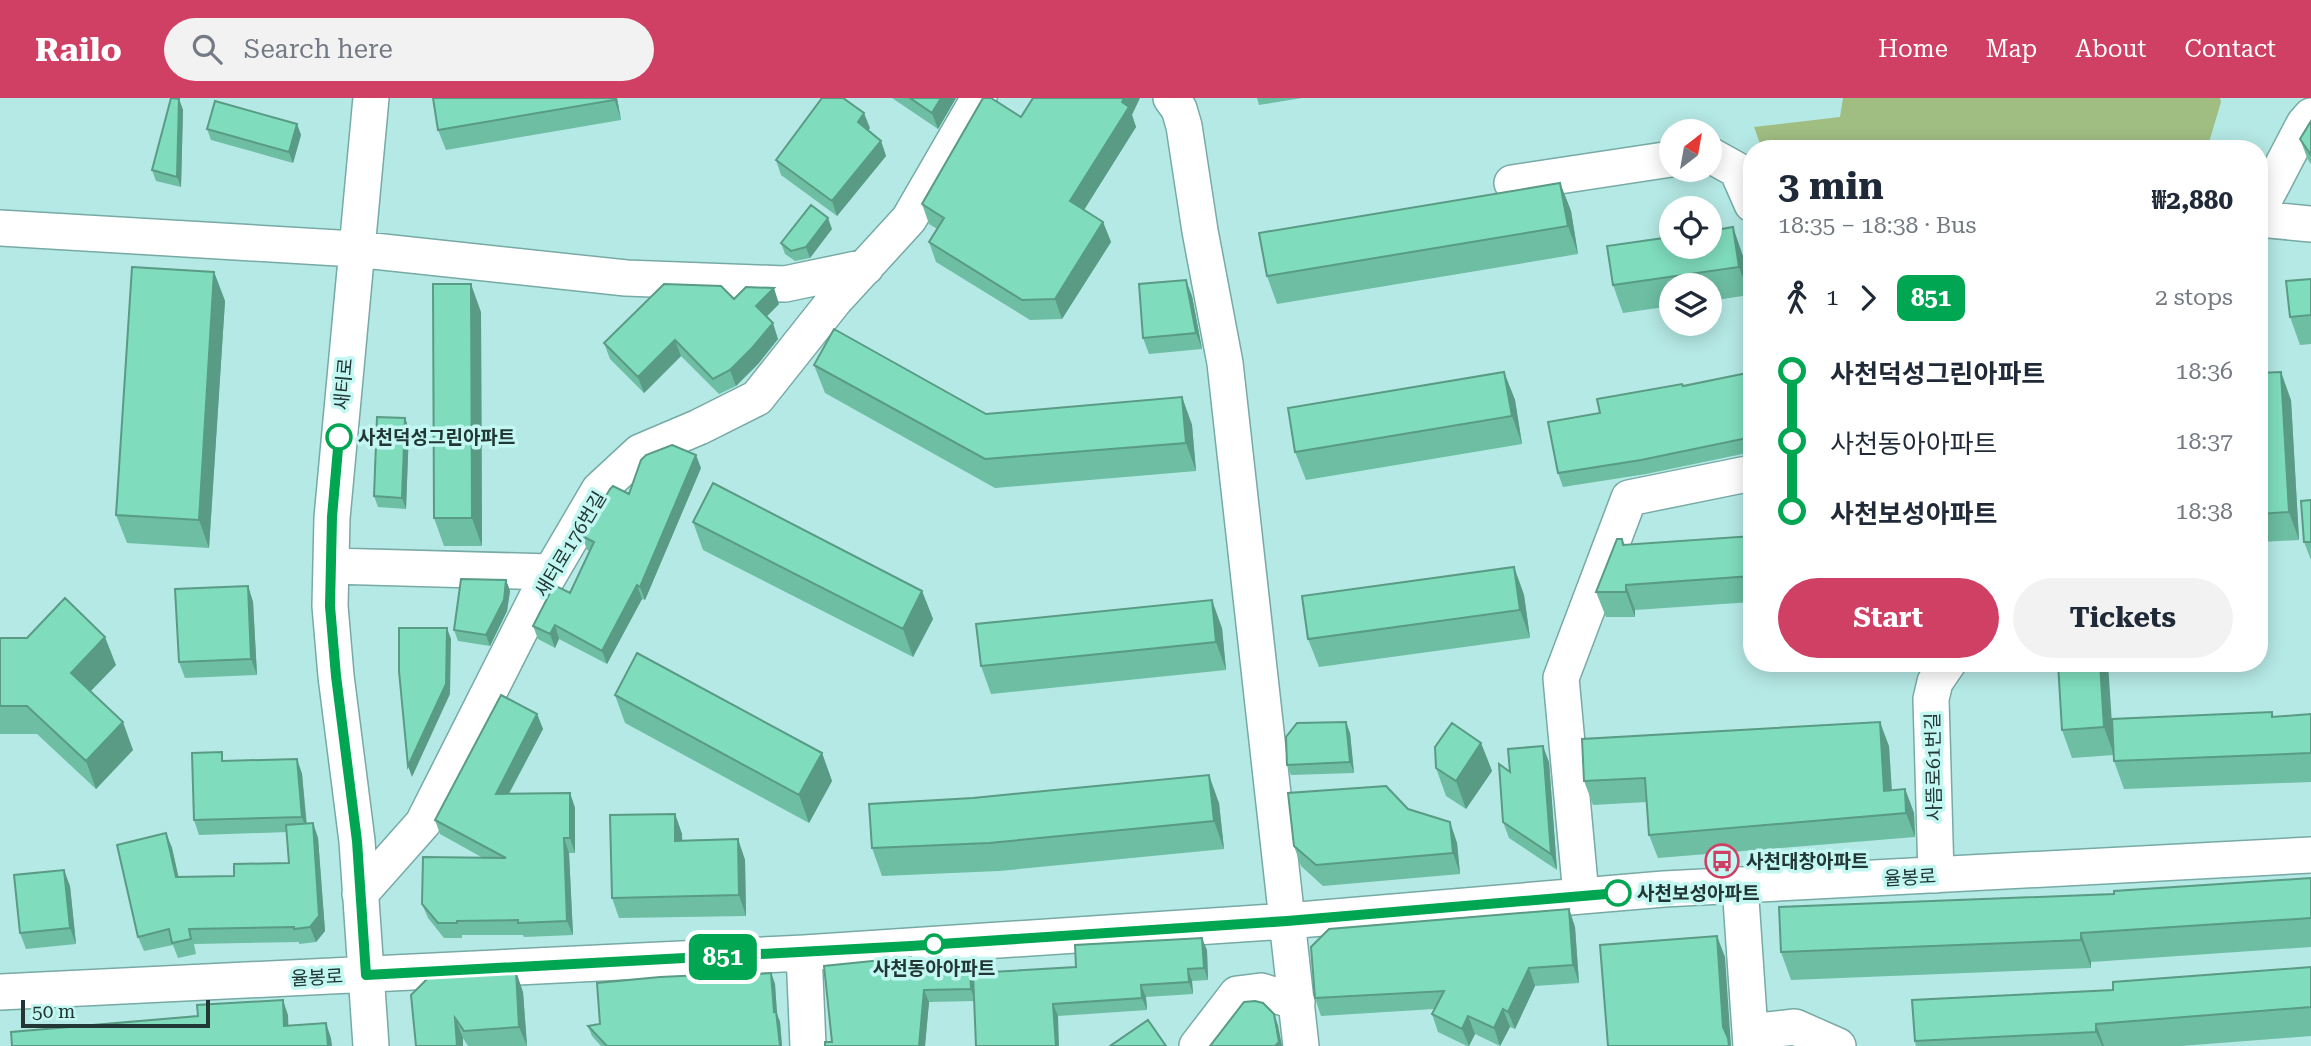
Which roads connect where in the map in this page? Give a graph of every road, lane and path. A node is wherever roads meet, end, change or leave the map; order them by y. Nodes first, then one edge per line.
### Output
1 (371, 98) edge
2 (979, 98) edge
3 (1171, 98) edge
4 (2311, 116) edge
5 (1659, 161) edge
6 (1722, 162) edge
7 (1512, 183) dead end
8 (1743, 184) edge
9 (2268, 193) edge
10 (2268, 220) edge
11 (2311, 224) edge
12 (0, 228) edge
13 (355, 249) junction
14 (866, 267) junction
15 (1743, 475) edge
16 (331, 566) junction
17 (551, 572) junction
18 (1942, 672) edge
19 (2311, 855) edge
20 (1936, 875) junction
21 (1740, 885) junction
22 (360, 894) junction
23 (1581, 895) junction
24 (1287, 921) junction
25 (804, 953) junction
26 (366, 975) junction
27 (0, 992) edge
28 (1297, 1002) junction
29 (369, 1037) edge
30 (1750, 1039) edge
31 (808, 1046) edge
32 (1197, 1046) edge
33 (1301, 1046) edge
34 (1838, 1046) edge

1 - 13 street, 새터로
2 - 14 street, 새터로176번길
3 - 24 street
4 - 9 street
5 - 7 street
6 - 8 street
10 - 11 street
12 - 13 street
13 - 14 street
13 - 16 street, 새터로
14 - 17 street, 새터로176번길
15 - 23 street
16 - 17 street
16 - 22 street, 새터로
17 - 22 street, 새터로176번길
18 - 20 street, 사뜸로61번길
19 - 20 street, 율봉로
20 - 21 street, 율봉로
21 - 23 street, 율봉로
21 - 30 street
22 - 26 street, 새터로
23 - 24 street, 율봉로
24 - 25 street, 율봉로
24 - 28 street
25 - 26 street, 율봉로
25 - 31 street
26 - 27 street, 율봉로
26 - 29 street, 새터로
28 - 32 street
28 - 33 street
30 - 34 street

